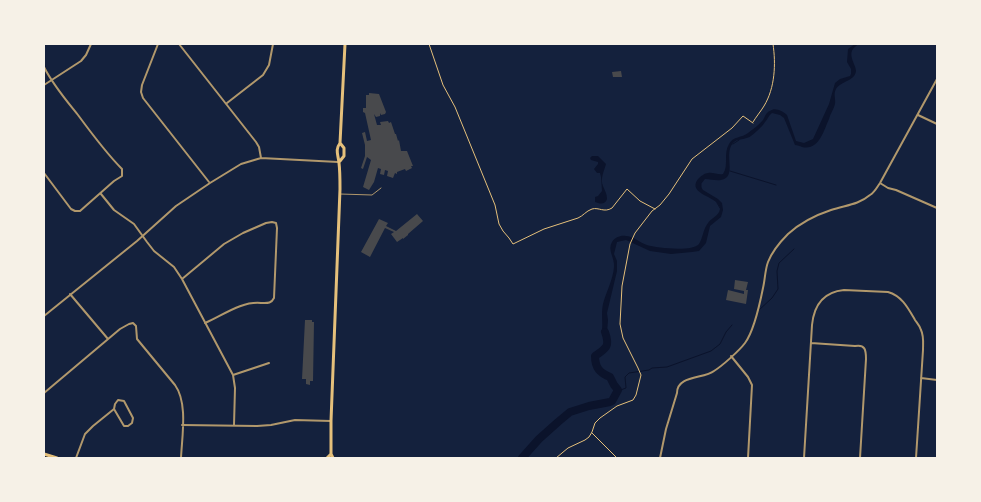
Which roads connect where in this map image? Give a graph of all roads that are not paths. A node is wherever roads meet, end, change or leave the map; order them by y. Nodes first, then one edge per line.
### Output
1 (91, 44) edge
2 (158, 44) edge
3 (180, 44) edge
4 (273, 44) edge
5 (345, 44) edge
6 (44, 67) edge
7 (937, 79) edge
8 (51, 81) junction
9 (44, 85) edge
10 (227, 104) junction
11 (918, 115) junction
12 (937, 124) edge
13 (340, 142) junction
14 (261, 158) junction
15 (339, 162) junction
16 (44, 173) edge
17 (210, 183) junction
18 (880, 184) junction
19 (381, 188) dead end
20 (101, 194) junction
21 (340, 194) junction
22 (937, 208) edge
23 (142, 236) junction
24 (182, 279) junction
25 (70, 294) junction
26 (44, 311) edge
27 (45, 315) edge
28 (205, 323) junction
29 (108, 339) junction
30 (811, 343) junction
31 (731, 356) junction
32 (269, 363) dead end
33 (233, 375) junction
34 (921, 378) junction
35 (937, 380) edge
36 (44, 393) edge
37 (114, 408) junction
38 (331, 421) junction
39 (182, 425) junction
40 (234, 425) junction
41 (44, 454) edge
42 (332, 456) edge
43 (57, 458) edge
44 (76, 458) edge
45 (181, 458) edge
46 (327, 458) edge
47 (660, 458) edge
48 (748, 458) edge
49 (804, 458) edge
50 (860, 458) edge
51 (916, 458) edge

1 - 8 street
2 - 17 street
3 - 10 street
4 - 10 street
5 - 13 main road
6 - 8 street
7 - 11 street
8 - 9 street
8 - 20 street
10 - 14 street
11 - 12 street
11 - 18 street
13 - 15 main road
13 - 15 main road
14 - 15 street
14 - 17 street
15 - 21 main road
16 - 20 street
17 - 23 street
18 - 22 street
18 - 31 street
19 - 21 lane
20 - 23 street
21 - 38 main road
23 - 24 street
23 - 25 street
24 - 28 street
24 - 28 street
25 - 27 street
25 - 29 street
26 - 27 street
28 - 33 street
29 - 36 street
29 - 39 street
30 - 34 street
30 - 49 street
30 - 50 street
31 - 47 street
31 - 48 street
32 - 33 street
33 - 40 street
34 - 35 street
34 - 51 street
37 - 37 street
37 - 44 street
38 - 40 street
38 - 42 main road
39 - 40 street
39 - 45 street
41 - 43 main road
42 - 46 main road

